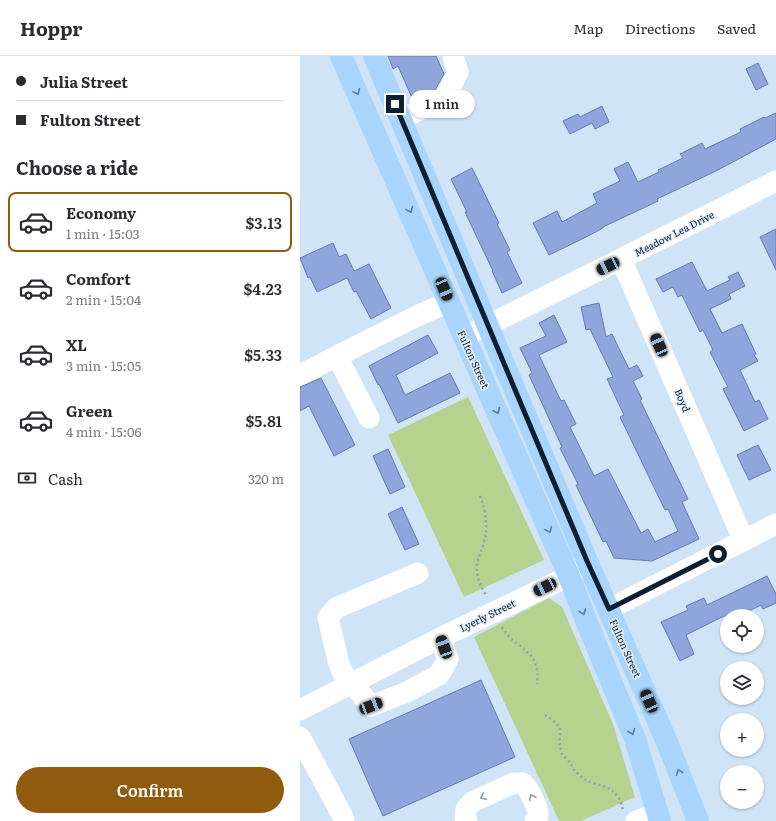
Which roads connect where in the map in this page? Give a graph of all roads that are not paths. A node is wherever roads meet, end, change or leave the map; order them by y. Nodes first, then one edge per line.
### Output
1 (341, 56) edge
2 (374, 56) edge
3 (453, 56) edge
4 (401, 119) junction
5 (776, 181) edge
6 (621, 260) junction
7 (450, 302) junction
8 (488, 325) junction
9 (464, 337) junction
10 (337, 356) junction
11 (300, 375) edge
12 (368, 418) dead end
13 (776, 524) edge
14 (744, 541) junction
15 (587, 561) junction
16 (418, 573) dead end
17 (569, 576) junction
18 (609, 609) junction
19 (440, 638) junction
20 (350, 684) junction
21 (300, 710) edge
22 (300, 737) edge
23 (690, 801) junction
24 (629, 816) edge
25 (659, 817) edge
26 (344, 821) edge
27 (467, 821) edge
28 (535, 821) edge
29 (698, 821) edge

1 -> 7 main road, Fulton Street
2 - 4 main road, Fulton Street
3 - 4 street
4 - 8 main road, Fulton Street
5 - 6 street, Meadow Lea Drive
6 - 8 street, Meadow Lea Drive
6 - 14 street, Boyd
7 - 9 main road, Fulton Street
7 - 10 street
8 - 9 street, Meadow Lea Drive
8 - 15 main road, Fulton Street
9 -> 17 main road, Fulton Street
10 - 11 street
10 - 12 street
13 - 14 street
14 - 18 street
15 - 17 street, Lyerly Street
15 - 18 main road, Fulton Street
16 - 20 street
17 - 19 street, Lyerly Street
17 -> 25 main road, Fulton Street
23 -> 18 main road, Fulton Street
19 - 20 street, Lyerly Street
19 - 20 street
20 - 21 street, Lyerly Street
22 - 26 street
23 - 25 main road
23 - 29 main road, Fulton Street
24 - 25 street
28 -> 27 street

